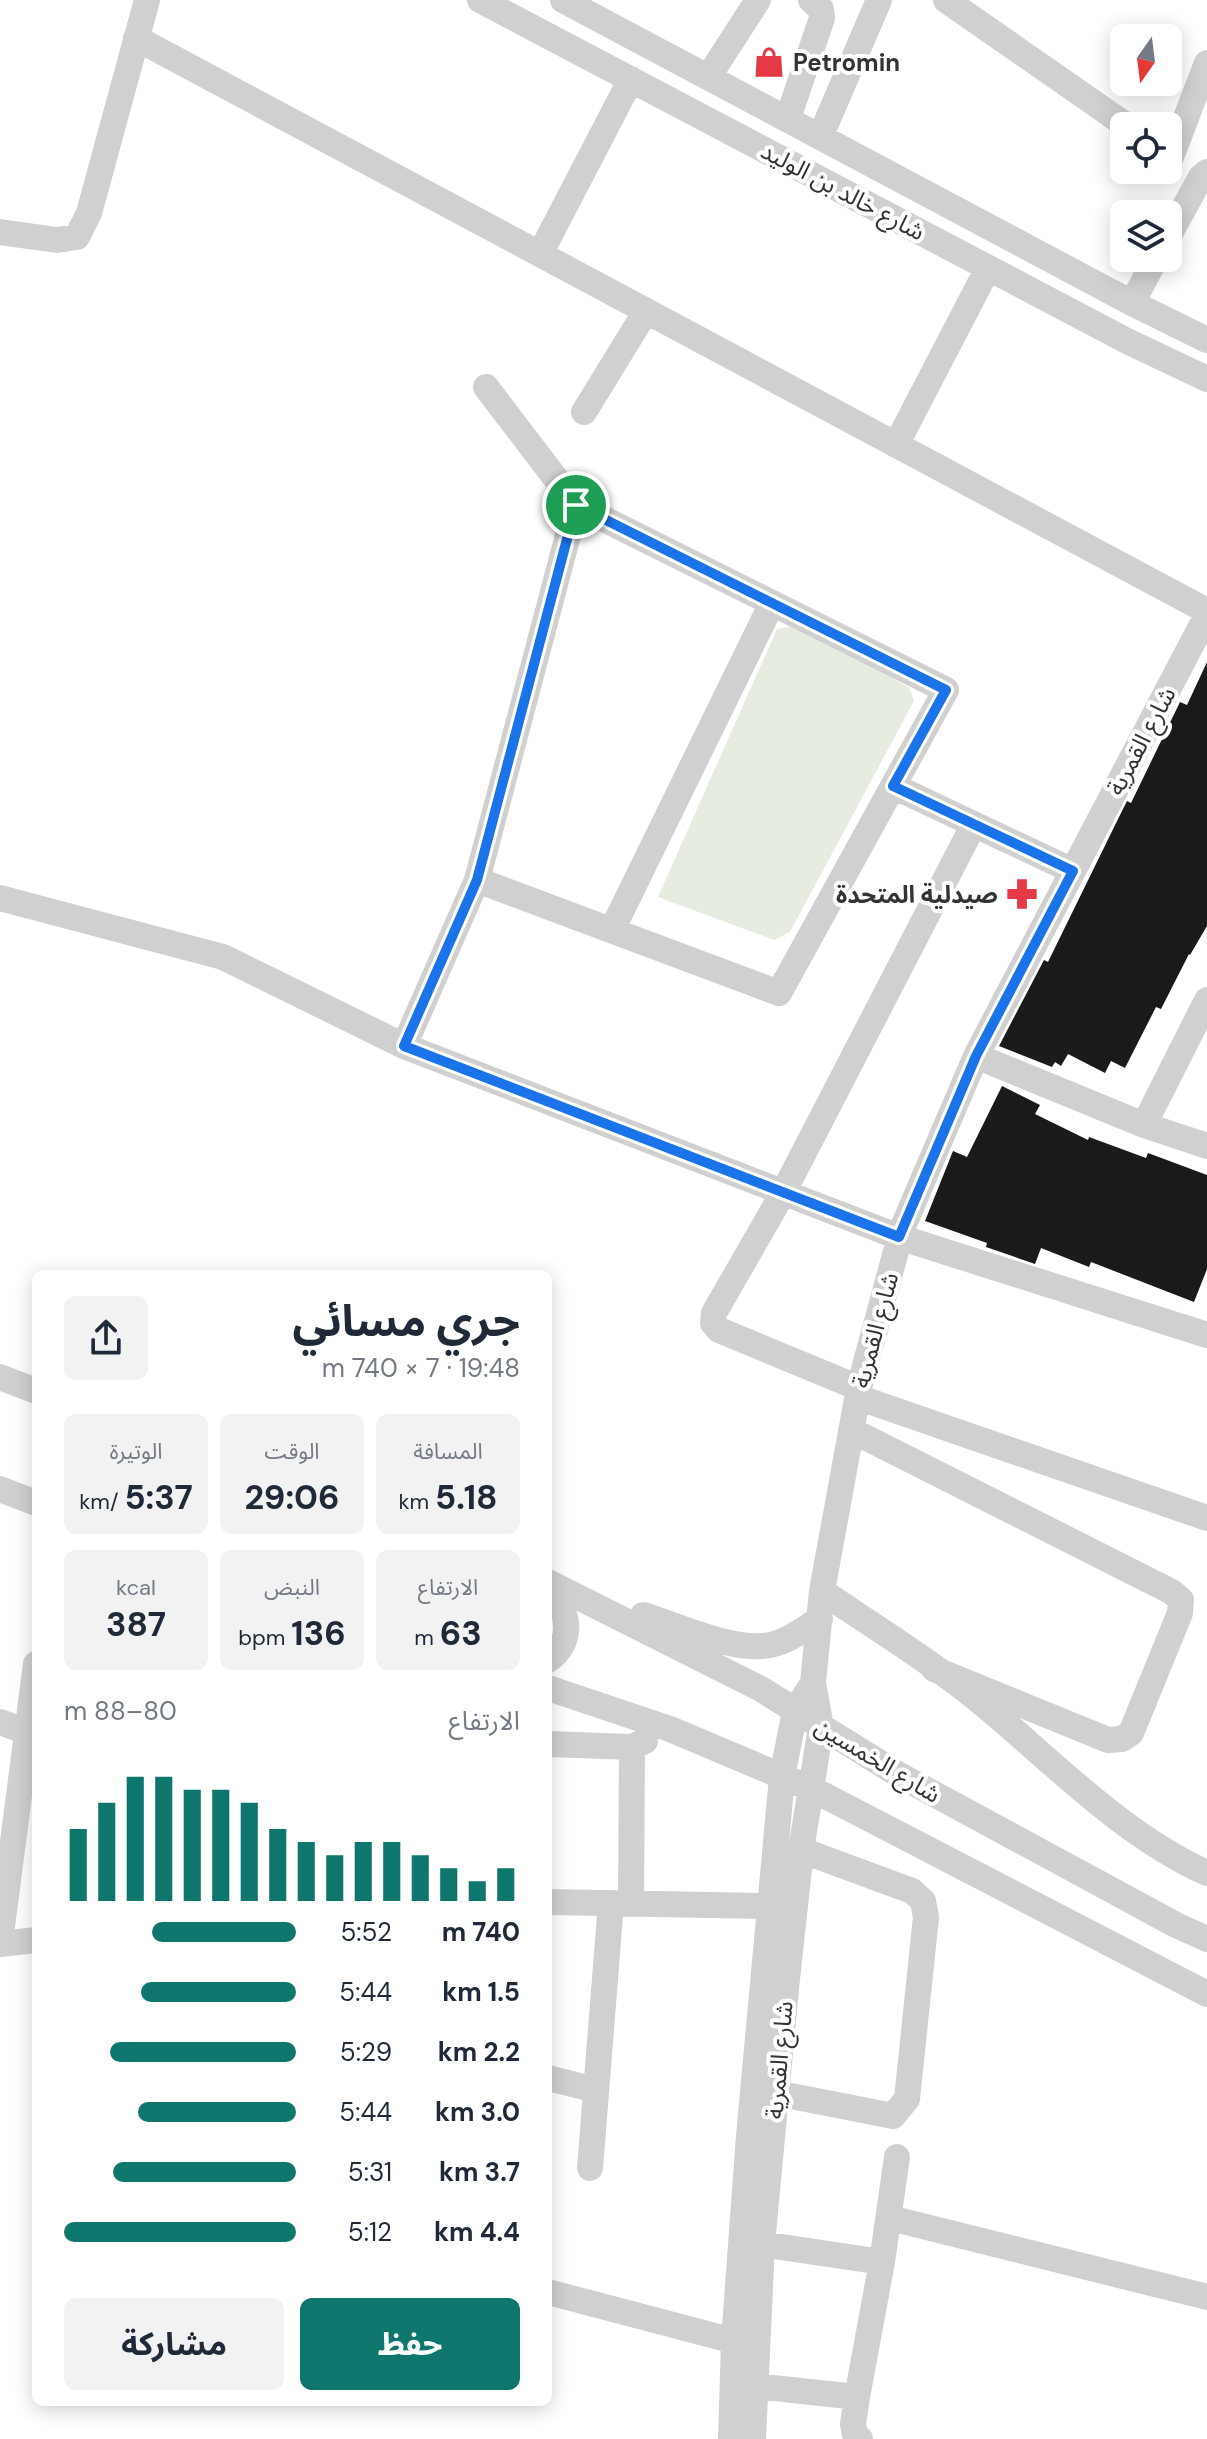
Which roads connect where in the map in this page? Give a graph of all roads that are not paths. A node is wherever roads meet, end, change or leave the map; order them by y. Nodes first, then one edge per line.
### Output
1 (147, 0) edge
2 (480, 0) edge
3 (563, 0) edge
4 (758, 0) edge
5 (811, 0) edge
6 (879, 0) edge
7 (946, 0) edge
8 (136, 38) junction
9 (1207, 63) edge
10 (709, 76) junction
11 (631, 79) junction
12 (1110, 114) edge
13 (788, 118) junction
14 (1182, 124) edge
15 (821, 135) junction
16 (1182, 164) edge
17 (1205, 177) edge
18 (1182, 214) edge
19 (0, 232) edge
20 (540, 254) junction
21 (988, 268) junction
22 (1149, 272) edge
23 (1132, 303) junction
24 (646, 311) junction
25 (1207, 340) edge
26 (1207, 379) edge
27 (486, 387) dead end
28 (584, 412) dead end
29 (896, 445) junction
30 (576, 505) junction
31 (772, 603) junction
32 (1207, 613) edge
33 (893, 786) junction
34 (974, 824) junction
35 (1073, 871) junction
36 (477, 880) junction
37 (0, 898) edge
38 (612, 930) junction
39 (1207, 1000) edge
40 (404, 1046) junction
41 (976, 1056) junction
42 (1144, 1125) junction
43 (1207, 1146) edge
44 (783, 1193) junction
45 (899, 1237) junction
46 (1207, 1335) edge
47 (0, 1377) edge
48 (32, 1389) edge
49 (858, 1393) junction
50 (851, 1430) junction
51 (0, 1489) edge
52 (32, 1501) edge
53 (1207, 1518) edge
54 (822, 1591) junction
55 (560, 1595) edge
56 (820, 1619) junction
57 (552, 1657) edge
58 (934, 1669) junction
59 (813, 1683) junction
60 (552, 1689) edge
61 (32, 1694) edge
62 (795, 1711) junction
63 (0, 1722) edge
64 (821, 1727) junction
65 (670, 1729) junction
66 (27, 1732) junction
67 (552, 1744) edge
68 (632, 1747) junction
69 (782, 1777) junction
70 (812, 1789) junction
71 (801, 1850) junction
72 (1207, 1873) edge
73 (552, 1902) edge
74 (621, 1904) junction
75 (769, 1906) junction
76 (1207, 1939) edge
77 (32, 1940) edge
78 (0, 1943) edge
79 (1207, 1994) edge
80 (552, 2079) edge
81 (596, 2090) junction
82 (776, 2093) junction
83 (897, 2157) dead end
84 (590, 2168) dead end
85 (890, 2218) junction
86 (762, 2244) junction
87 (882, 2262) junction
88 (552, 2293) edge
89 (1207, 2297) edge
90 (734, 2341) junction
91 (755, 2386) junction
92 (857, 2397) junction
93 (731, 2439) edge
94 (753, 2439) edge
95 (860, 2439) edge

1 - 8 street
2 - 11 street, شارع خالد بن الوليد
3 - 10 street, شارع خالد بن الوليد
4 - 10 street
5 - 13 street
6 - 15 street
7 - 12 street
8 - 19 street
8 - 20 street
9 - 14 street
10 - 13 street, شارع خالد بن الوليد
11 - 20 street
11 - 21 street, شارع خالد بن الوليد
13 - 15 street, شارع خالد بن الوليد
15 - 23 street, شارع خالد بن الوليد
16 - 17 street
17 - 18 street
20 - 24 street
21 - 26 street, شارع خالد بن الوليد
21 - 29 street
22 - 23 street
23 - 25 street, شارع خالد بن الوليد
24 - 28 street
24 - 29 street
27 - 30 street
29 - 32 street
30 - 31 street
30 - 36 street
31 - 33 street
31 - 38 street
32 - 35 street, شارع القمرية
33 - 34 street
33 - 38 street
34 - 35 street
34 - 44 street
35 - 41 street, شارع القمرية
36 - 38 street
36 - 40 street
37 - 40 street
39 - 42 street
40 - 44 street
41 - 42 street
41 - 45 street, شارع القمرية
42 - 43 street
44 - 45 street
44 - 49 street
45 - 46 street
45 - 49 street, شارع القمرية
47 - 48 street
49 - 50 street, شارع القمرية
49 - 53 street
50 - 54 street, شارع القمرية
50 - 58 street
51 - 52 street
54 - 56 street, شارع القمرية
54 - 58 street
55 - 56 street
55 - 57 street
55 - 62 street, شارع الخمسين
56 - 59 street, شارع القمرية
58 - 72 street
59 - 62 street, شارع القمرية
59 - 64 street, شارع القمرية
60 - 65 street
61 - 66 street
62 - 64 street, شارع الخمسين
62 - 69 street
63 - 66 street
64 - 70 street, شارع القمرية
64 - 76 street, شارع الخمسين
65 - 68 street
65 - 69 street
66 - 78 street
67 - 68 street
68 - 74 street
69 - 70 street
69 - 75 street
70 - 71 street, شارع القمرية
70 - 79 street
71 - 82 street, شارع القمرية
71 - 82 street
73 - 74 street
74 - 75 street
74 - 81 street
75 - 90 street
77 - 78 street
80 - 81 street
81 - 84 street
82 - 86 street, شارع القمرية
83 - 85 street
85 - 87 street
85 - 89 street
86 - 87 street
86 - 91 street, شارع القمرية
87 - 92 street
88 - 90 street
90 - 93 street
91 - 92 street
91 - 94 street, شارع القمرية
92 - 95 street

